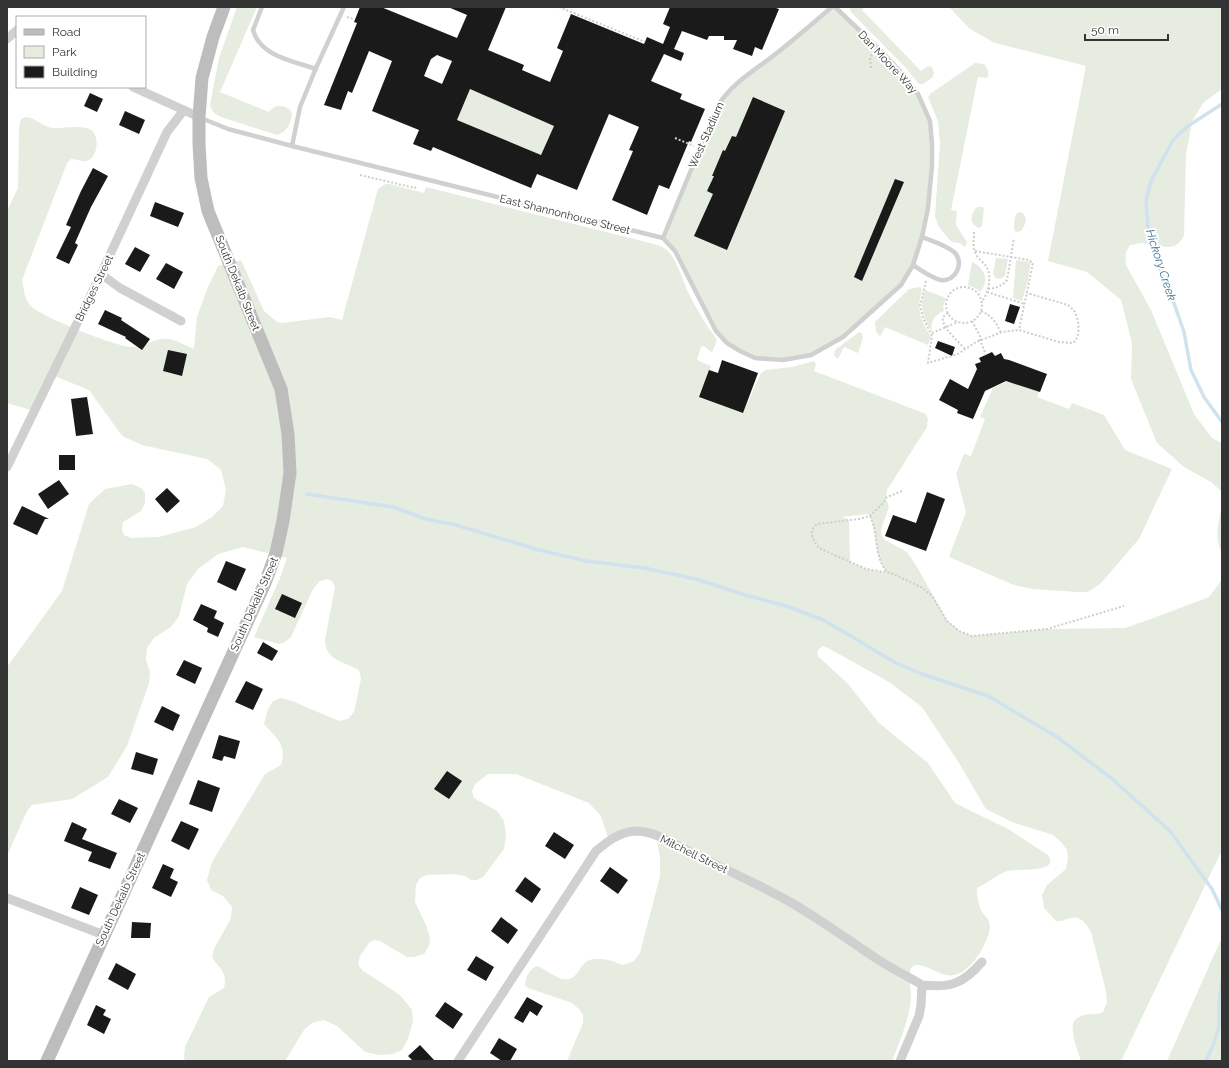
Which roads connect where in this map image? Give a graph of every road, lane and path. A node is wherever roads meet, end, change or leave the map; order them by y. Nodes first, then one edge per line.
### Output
1 (224, 7) edge
2 (262, 7) edge
3 (344, 7) edge
4 (559, 7) edge
5 (832, 7) edge
6 (835, 7) edge
7 (16, 32) edge
8 (7, 39) edge
9 (645, 42) dead end
10 (878, 48) junction
11 (872, 68) dead end
12 (316, 69) junction
13 (135, 88) edge
14 (184, 110) junction
15 (199, 117) junction
16 (675, 138) dead end
17 (292, 146) junction
18 (699, 148) junction
19 (360, 175) dead end
20 (418, 178) junction
21 (974, 232) dead end
22 (922, 237) junction
23 (663, 238) junction
24 (1014, 238) dead end
25 (975, 251) junction
26 (1011, 258) junction
27 (913, 265) junction
28 (100, 274) junction
29 (927, 274) junction
30 (988, 291) junction
31 (1027, 293) junction
32 (981, 302) junction
33 (1025, 304) junction
34 (980, 311) junction
35 (948, 313) junction
36 (181, 321) dead end
37 (972, 321) junction
38 (958, 322) junction
39 (945, 327) junction
40 (1019, 330) junction
41 (932, 333) junction
42 (1001, 333) junction
43 (980, 340) junction
44 (966, 349) junction
45 (986, 355) dead end
46 (7, 467) edge
47 (902, 491) dead end
48 (870, 516) junction
49 (888, 573) junction
50 (1124, 606) dead end
51 (7, 898) edge
52 (104, 935) junction
53 (982, 962) dead end
54 (922, 985) junction
55 (47, 1061) edge
56 (458, 1061) edge
57 (900, 1061) edge

1 - 15 main road, South Dekalb Street
2 - 12 lane
3 - 12 lane
4 - 9 path
5 - 18 lane, West Stadium
6 - 10 lane, Dan Moore Way
7 - 8 street
10 - 11 path
10 - 22 lane, Dan Moore Way
12 - 17 lane
13 - 14 street, East Shannonhouse Street
14 - 15 street, East Shannonhouse Street
14 - 28 street, Bridges Street
15 - 17 lane, East Shannonhouse Street
15 - 52 main road, South Dekalb Street
16 - 18 path
17 - 20 lane, East Shannonhouse Street
18 - 23 lane, West Stadium
19 - 20 path
20 - 23 lane, East Shannonhouse Street
21 - 25 path
22 - 27 lane, Dan Moore Way
22 - 29 lane
23 - 27 lane
24 - 26 path
25 - 26 path
25 - 30 path
26 - 30 path
26 - 31 path
27 - 29 lane
28 - 36 street
28 - 46 street, Bridges Street
29 - 41 path
30 - 32 path
30 - 33 path
31 - 33 path
31 - 40 path
32 - 34 path
32 - 35 path
33 - 40 path
34 - 37 path
34 - 42 path
35 - 38 path
35 - 39 path
37 - 38 path
37 - 43 path
38 - 39 path
39 - 41 path
39 - 44 path
40 - 42 path
41 - 44 path
42 - 43 path
43 - 44 path
43 - 45 path
47 - 48 path
48 - 49 path
48 - 49 path
49 - 50 path
51 - 52 street
52 - 55 main road, South Dekalb Street
53 - 54 street, Mitchell Street
54 - 56 street, Mitchell Street
54 - 57 street

